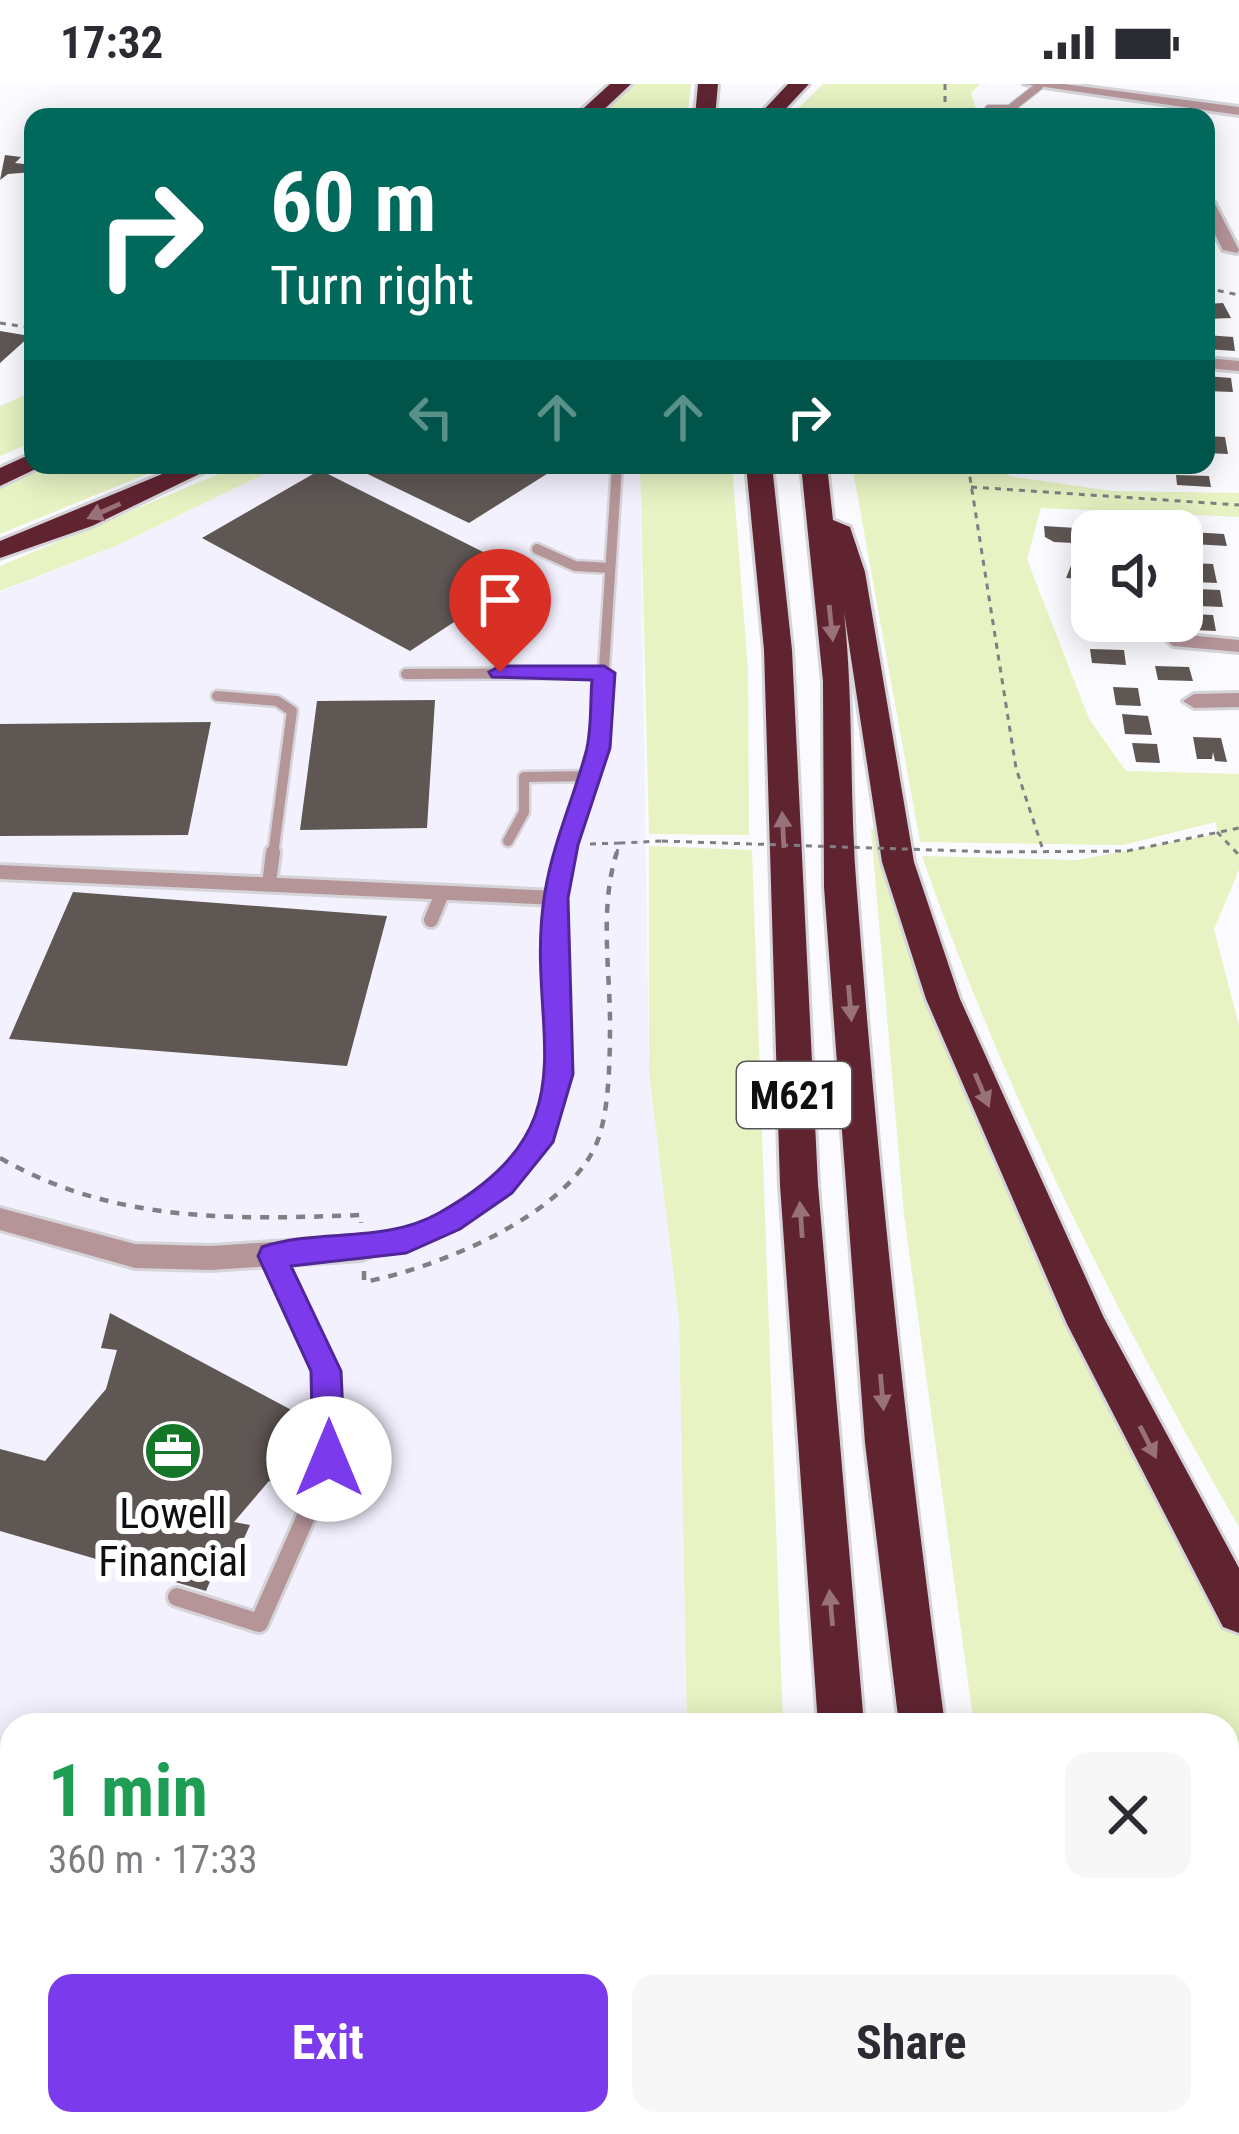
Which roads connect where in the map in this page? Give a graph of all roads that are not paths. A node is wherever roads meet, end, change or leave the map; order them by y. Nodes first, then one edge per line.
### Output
1 (622, 84) edge
2 (799, 84) edge
3 (1035, 85) edge
4 (1094, 89) edge
5 (594, 108) edge
6 (776, 108) edge
7 (1012, 108) edge
8 (1172, 108) edge
9 (1215, 210) edge
10 (1231, 250) dead end
11 (185, 474) edge
12 (616, 474) edge
13 (760, 474) edge
14 (816, 474) edge
15 (818, 474) edge
16 (537, 549) dead end
17 (0, 550) edge
18 (610, 568) junction
19 (1193, 642) edge
20 (1239, 646) edge
21 (505, 655) dead end
22 (500, 672) junction
23 (604, 673) junction
24 (406, 674) dead end
25 (217, 696) dead end
26 (1239, 700) edge
27 (1194, 701) dead end
28 (591, 776) junction
29 (508, 841) dead end
30 (0, 872) edge
31 (269, 884) junction
32 (441, 896) junction
33 (556, 898) junction
34 (431, 920) dead end
35 (0, 1219) edge
36 (362, 1248) joint
37 (272, 1256) junction
38 (177, 1598) dead end
39 (1239, 1612) edge
40 (840, 1713) edge
41 (921, 1713) edge

1 - 5 highway
2 - 6 highway
3 - 4 street
3 - 7 lane
4 - 8 street
9 - 10 street
11 -> 17 highway
12 - 18 lane
40 -> 13 highway, M621
14 -> 41 highway, M621
15 -> 39 highway, M621
16 - 18 lane
18 - 23 lane
19 - 20 street
21 - 22 lane
22 - 23 lane
22 - 24 lane
23 - 28 lane
25 - 31 lane
26 - 27 street
28 - 29 lane
28 - 33 lane
30 - 31 lane
31 - 32 lane
32 - 33 lane
32 - 34 lane
33 - 36 lane
35 - 37 street
36 - 37 street
37 - 38 lane

